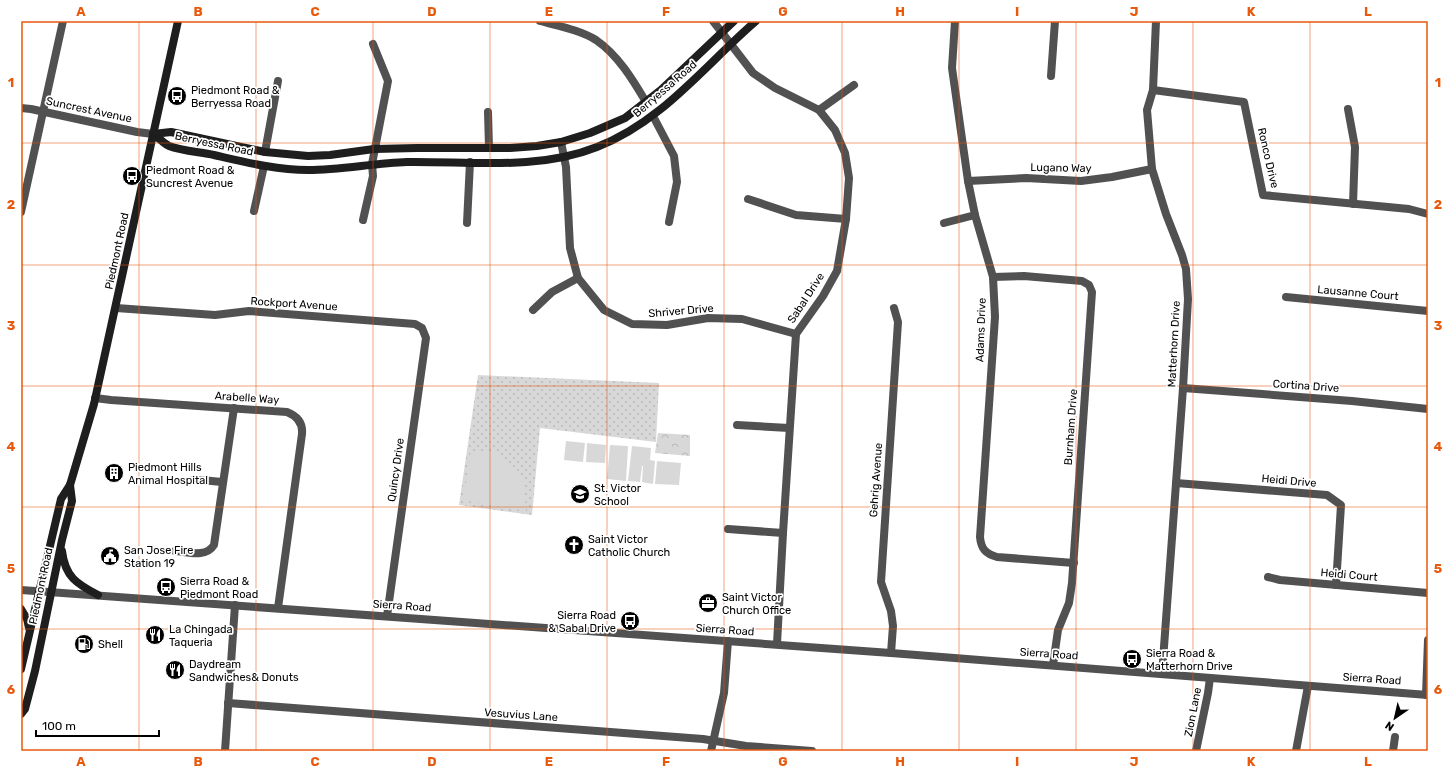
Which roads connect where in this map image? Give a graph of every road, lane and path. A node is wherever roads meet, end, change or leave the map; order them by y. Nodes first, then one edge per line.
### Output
1 (63, 21) edge
2 (178, 21) edge
3 (540, 21) edge
4 (713, 21) edge
5 (734, 21) edge
6 (756, 21) edge
7 (955, 21) edge
8 (1055, 21) edge
9 (1156, 21) edge
10 (722, 32) junction
11 (373, 44) dead end
12 (731, 44) junction
13 (1051, 76) dead end
14 (278, 81) dead end
15 (854, 85) dead end
16 (1153, 90) junction
17 (646, 102) junction
18 (21, 108) edge
19 (1348, 109) dead end
20 (819, 110) junction
21 (44, 112) junction
22 (488, 112) dead end
23 (653, 116) junction
24 (153, 134) junction
25 (561, 142) junction
26 (488, 148) junction
27 (374, 149) junction
28 (265, 152) junction
29 (563, 157) junction
30 (470, 162) junction
31 (372, 164) junction
32 (264, 166) junction
33 (1152, 169) junction
34 (968, 181) junction
35 (748, 199) dead end
36 (1353, 204) junction
37 (254, 211) dead end
38 (21, 212) edge
39 (1428, 214) edge
40 (975, 215) junction
41 (846, 219) junction
42 (363, 220) dead end
43 (669, 222) dead end
44 (467, 223) dead end
45 (944, 223) dead end
46 (993, 276) junction
47 (578, 278) junction
48 (1286, 297) dead end
49 (116, 308) junction
50 (894, 308) dead end
51 (533, 310) dead end
52 (1428, 311) edge
53 (422, 328) joint
54 (796, 334) junction
55 (1183, 388) junction
56 (95, 398) junction
57 (234, 408) junction
58 (1428, 409) edge
59 (737, 425) dead end
60 (789, 428) junction
61 (193, 480) dead end
62 (222, 482) junction
63 (1176, 482) junction
64 (70, 485) junction
65 (728, 528) dead end
66 (782, 533) junction
67 (61, 544) junction
68 (175, 551) dead end
69 (1074, 563) junction
70 (1268, 577) dead end
71 (1336, 584) junction
72 (21, 590) edge
73 (38, 591) junction
74 (52, 593) junction
75 (1428, 594) edge
76 (98, 595) junction
77 (235, 606) junction
78 (278, 608) junction
79 (21, 609) edge
80 (387, 616) junction
81 (30, 631) junction
82 (1428, 640) edge
83 (728, 641) junction
84 (777, 644) junction
85 (891, 653) junction
86 (1053, 665) junction
87 (21, 669) edge
88 (1162, 674) junction
89 (1210, 678) junction
90 (1308, 686) junction
91 (1427, 695) edge
92 (228, 703) junction
93 (21, 714) edge
94 (1395, 737) dead end
95 (713, 741) junction
96 (225, 751) edge
97 (711, 751) edge
98 (812, 751) edge
99 (1196, 751) edge
100 (1296, 751) edge
101 (1393, 751) edge

1 - 21 street
2 - 24 main road, Piedmont Road
3 - 17 street
4 - 10 street, Sabal Drive
5 - 10 main road, Berryessa Road
6 - 12 main road, Berryessa Road
7 - 34 street, Adams Drive
8 - 13 street
9 - 16 street, Matterhorn Drive
10 - 12 street, Sabal Drive
10 - 17 main road, Berryessa Road
11 - 27 street
12 - 20 street, Sabal Drive
12 - 23 main road, Berryessa Road
14 - 28 street
15 - 20 street
16 - 33 street, Matterhorn Drive
16 - 36 street, Ronco Drive
17 - 25 main road, Berryessa Road
18 - 21 street, Suncrest Avenue
19 - 36 street
20 - 41 street, Sabal Drive
21 - 24 street, Suncrest Avenue
21 - 38 street
22 - 26 street
23 - 29 main road, Berryessa Road
23 - 43 street
24 - 28 main road, Berryessa Road
24 - 32 main road, Berryessa Road
24 - 49 main road, Piedmont Road
25 - 26 main road, Berryessa Road
25 - 29 street, Shriver Drive
26 - 27 main road, Berryessa Road
27 - 28 main road, Berryessa Road
27 - 31 street
29 - 30 main road, Berryessa Road
29 - 47 street, Shriver Drive
30 - 31 main road, Berryessa Road
30 - 44 street
31 - 32 main road, Berryessa Road
31 - 42 street
32 - 37 street
33 - 34 street, Lugano Way
33 - 55 street, Matterhorn Drive
34 - 40 street, Adams Drive
35 - 41 street
36 - 39 street, Ronco Drive
40 - 45 street
40 - 46 street, Adams Drive
41 - 54 street, Sabal Drive
46 - 69 street, Adams Drive
46 - 69 street, Burnham Drive
47 - 51 street
47 - 54 street, Shriver Drive
48 - 52 street, Lausanne Court
49 - 53 street, Rockport Avenue
49 - 56 main road, Piedmont Road
50 - 85 street, Gehrig Avenue
53 - 80 street, Quincy Drive
54 - 60 street, Sabal Drive
55 - 58 street, Cortina Drive
55 - 63 street, Matterhorn Drive
56 - 57 street, Arabelle Way
56 - 64 main road, Piedmont Road
57 - 62 street
57 - 78 street, Arabelle Way
59 - 60 street
60 - 66 street, Sabal Drive
61 - 62 street
62 - 68 street
63 - 71 street, Heidi Drive
63 - 88 street, Matterhorn Drive
64 - 67 main road, Piedmont Road
64 - 73 main road, Piedmont Road
65 - 66 street
66 - 84 street, Sabal Drive
67 - 74 main road, Piedmont Road
67 - 76 main road
69 - 86 street, Burnham Drive
70 - 71 street, Heidi Court
71 - 75 street, Heidi Court
72 - 73 street, Sierra Road
73 - 74 street, Sierra Road
73 - 81 main road, Piedmont Road
74 - 76 street, Sierra Road
74 - 93 main road, Piedmont Road
76 - 77 street, Sierra Road
77 - 78 street, Sierra Road
77 - 92 street
78 - 80 street, Sierra Road
79 - 81 main road
80 - 83 street, Sierra Road
81 - 87 main road, Piedmont Road
82 - 91 street
83 - 84 street, Sierra Road
83 - 95 street
84 - 85 street, Sierra Road
85 - 86 street, Sierra Road
86 - 88 street, Sierra Road
88 - 89 street, Sierra Road
89 - 90 street, Sierra Road
89 - 99 street, Zion Lane
90 - 91 street, Sierra Road
90 - 100 street
92 - 95 street, Vesuvius Lane
92 - 96 street
94 - 101 street
95 - 97 street
95 - 98 street, Vesuvius Lane

